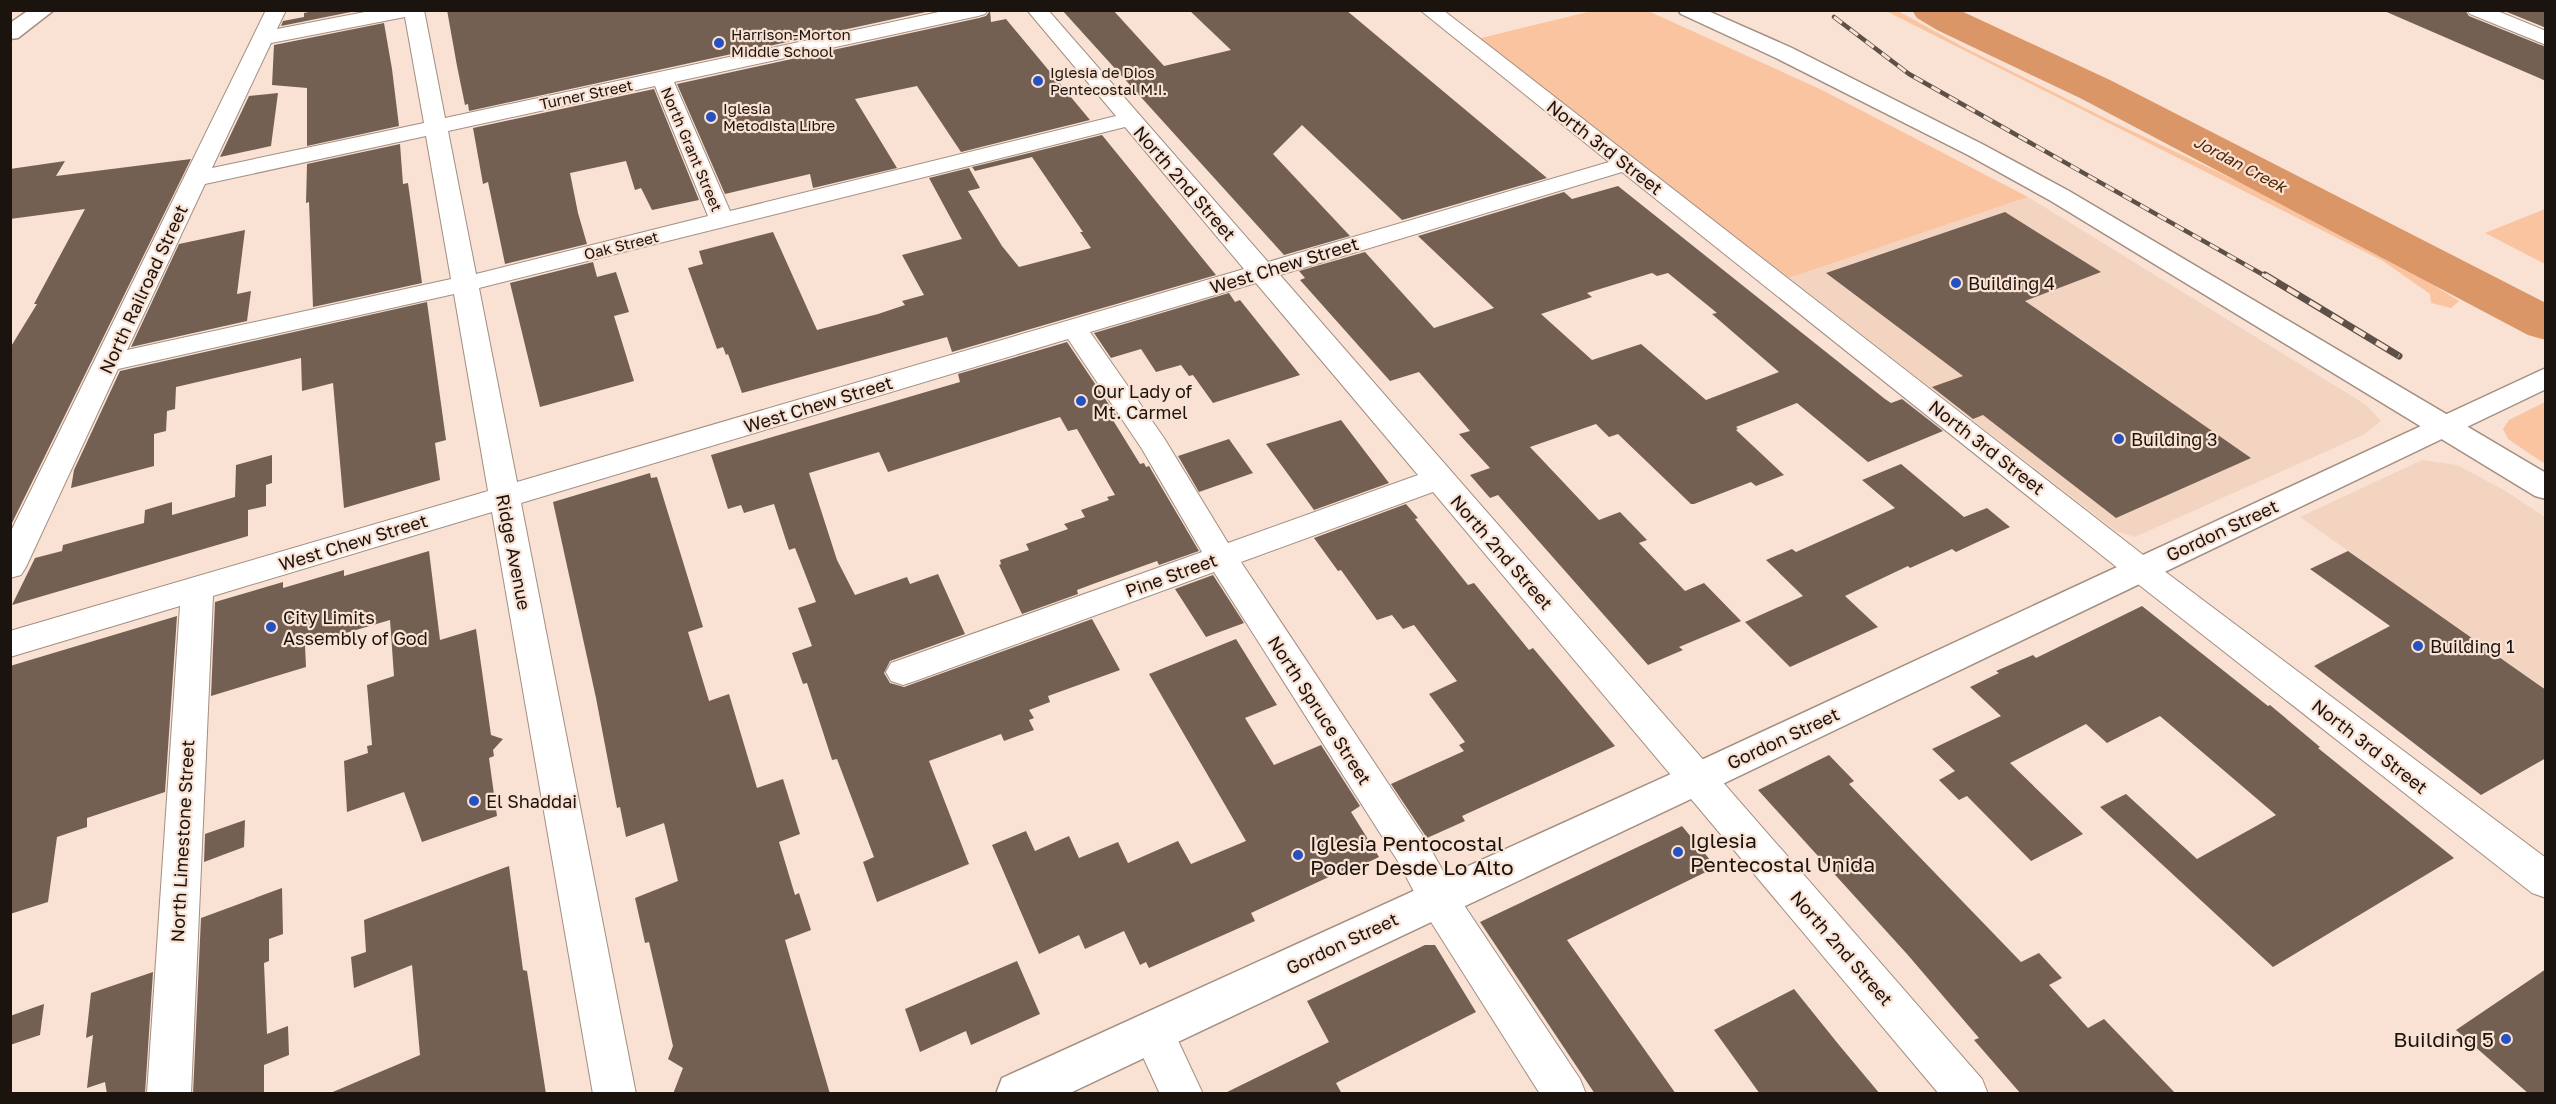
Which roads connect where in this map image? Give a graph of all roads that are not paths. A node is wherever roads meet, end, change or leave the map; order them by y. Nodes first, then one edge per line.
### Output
1 (44, 10) edge
2 (276, 10) edge
3 (409, 10) edge
4 (414, 10) edge
5 (978, 10) edge
6 (1037, 10) edge
7 (1430, 10) edge
8 (1688, 10) edge
9 (2477, 10) edge
10 (10, 33) edge
11 (263, 38) junction
12 (2546, 39) edge
13 (662, 78) junction
14 (1131, 119) junction
15 (435, 127) junction
16 (1626, 164) junction
17 (195, 178) junction
18 (722, 220) junction
19 (1262, 272) junction
20 (465, 284) junction
21 (1074, 328) junction
22 (110, 363) junction
23 (2542, 379) edge
24 (2444, 425) junction
25 (1439, 479) junction
26 (2546, 488) edge
27 (504, 497) junction
28 (1221, 557) junction
29 (10, 567) edge
30 (2140, 569) junction
31 (197, 589) junction
32 (10, 644) edge
33 (903, 672) dead end
34 (1697, 779) junction
35 (2546, 881) edge
36 (1438, 899) junction
37 (1152, 1031) junction
38 (1074, 1082) edge
39 (169, 1094) edge
40 (615, 1094) edge
41 (1018, 1094) edge
42 (1182, 1094) edge
43 (1565, 1094) edge
44 (1967, 1094) edge

1 - 10 street
2 - 11 street, North Railroad Street
3 - 11 street
4 - 15 street, Ridge Avenue
5 - 13 street, Turner Street
6 - 14 street, North 2nd Street
7 - 16 street, North 3rd Street
8 - 24 street
9 - 12 street
11 - 17 street, North Railroad Street
13 - 15 street, Turner Street
13 - 18 street, North Grant Street
14 - 18 street, Oak Street
14 - 19 street, North 2nd Street
15 - 17 street, Turner Street
15 - 20 street, Ridge Avenue
16 - 19 street, West Chew Street
16 - 30 street, North 3rd Street
17 - 22 street, North Railroad Street
18 - 20 street, Oak Street
19 - 21 street, West Chew Street
19 - 25 street, North 2nd Street
20 - 22 street, Oak Street
20 - 27 street, Ridge Avenue
21 - 27 street, West Chew Street
21 - 28 street, North Spruce Street
22 - 29 street, North Railroad Street
23 - 24 street, Gordon Street
24 - 26 street
24 - 30 street, Gordon Street
25 - 28 street, Pine Street
25 - 34 street, North 2nd Street
27 - 31 street, West Chew Street
27 - 40 street, Ridge Avenue
28 - 33 street, Pine Street
28 - 36 street, North Spruce Street
30 - 34 street, Gordon Street
30 - 35 street, North 3rd Street
31 - 32 street, West Chew Street
31 - 39 street, North Limestone Street
34 - 36 street, Gordon Street
34 - 44 street, North 2nd Street
36 - 37 street, Gordon Street
36 - 43 street, North Spruce Street
37 - 38 street, Gordon Street
37 - 42 street
38 - 41 street, Gordon Street

